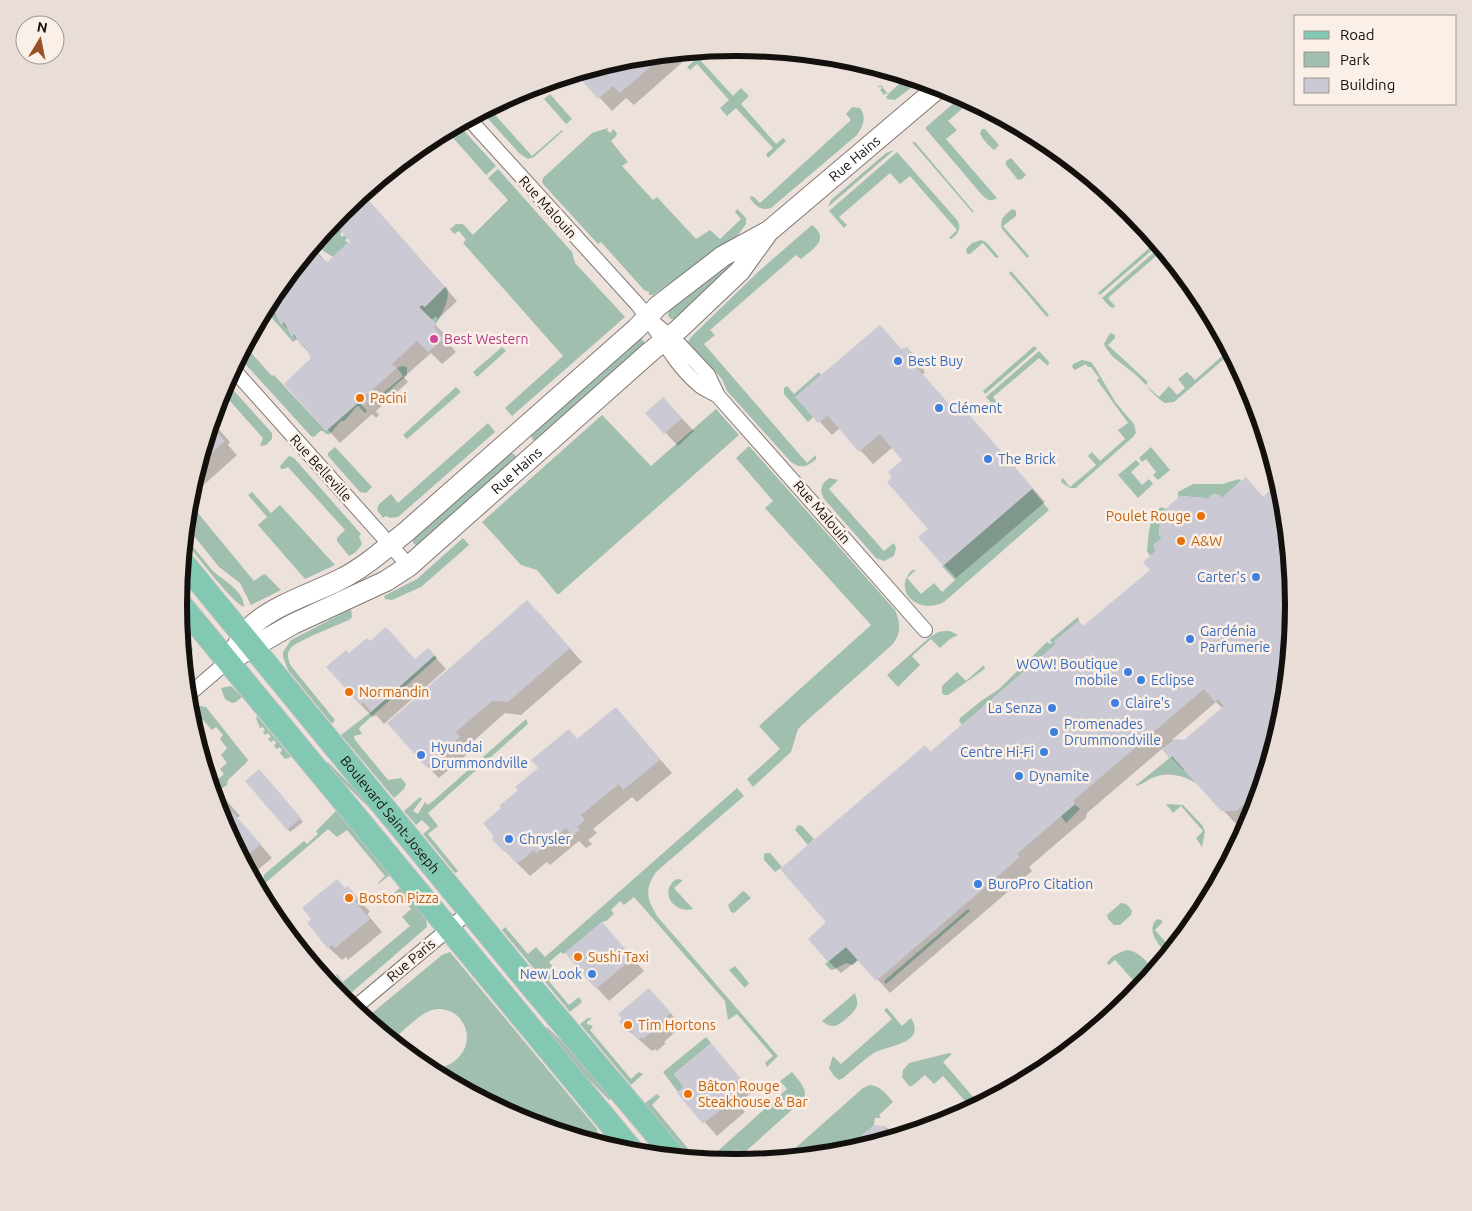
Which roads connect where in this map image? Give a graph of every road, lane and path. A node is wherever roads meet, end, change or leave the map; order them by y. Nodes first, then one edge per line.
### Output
1 (932, 93) edge
2 (474, 123) edge
3 (769, 231) junction
4 (647, 317) junction
5 (667, 339) junction
6 (238, 375) edge
7 (515, 436) junction
8 (533, 457) junction
9 (390, 545) junction
10 (409, 566) junction
11 (188, 568) edge
12 (187, 612) edge
13 (925, 630) dead end
14 (249, 641) junction
15 (228, 661) junction
16 (193, 691) edge
17 (470, 911) junction
18 (449, 928) junction
19 (358, 1004) edge
20 (626, 1143) edge
21 (669, 1151) edge

1 - 3 street, Rue Hains
2 - 4 street, Rue Malouin
3 - 4 street, Rue Hains
3 - 5 street, Rue Hains
4 - 5 street, Rue Malouin
4 - 7 street, Rue Hains
5 - 8 street, Rue Hains
5 - 13 street, Rue Malouin
6 - 9 street, Rue Belleville
7 - 8 street
7 - 9 street, Rue Hains
8 - 10 street, Rue Hains
9 - 10 street, Rue Belleville
9 - 14 street, Rue Hains
10 - 14 street, Rue Hains
11 - 14 main road, Boulevard Saint-Joseph
12 - 15 main road, Boulevard Saint-Joseph
14 - 15 street, Rue Hains
14 - 17 main road, Boulevard Saint-Joseph
15 - 16 street, Rue Hains
15 - 18 main road, Boulevard Saint-Joseph
17 - 18 street, Rue Paris
17 - 21 main road, Boulevard Saint-Joseph
18 - 19 street, Rue Paris
18 - 20 main road, Boulevard Saint-Joseph

